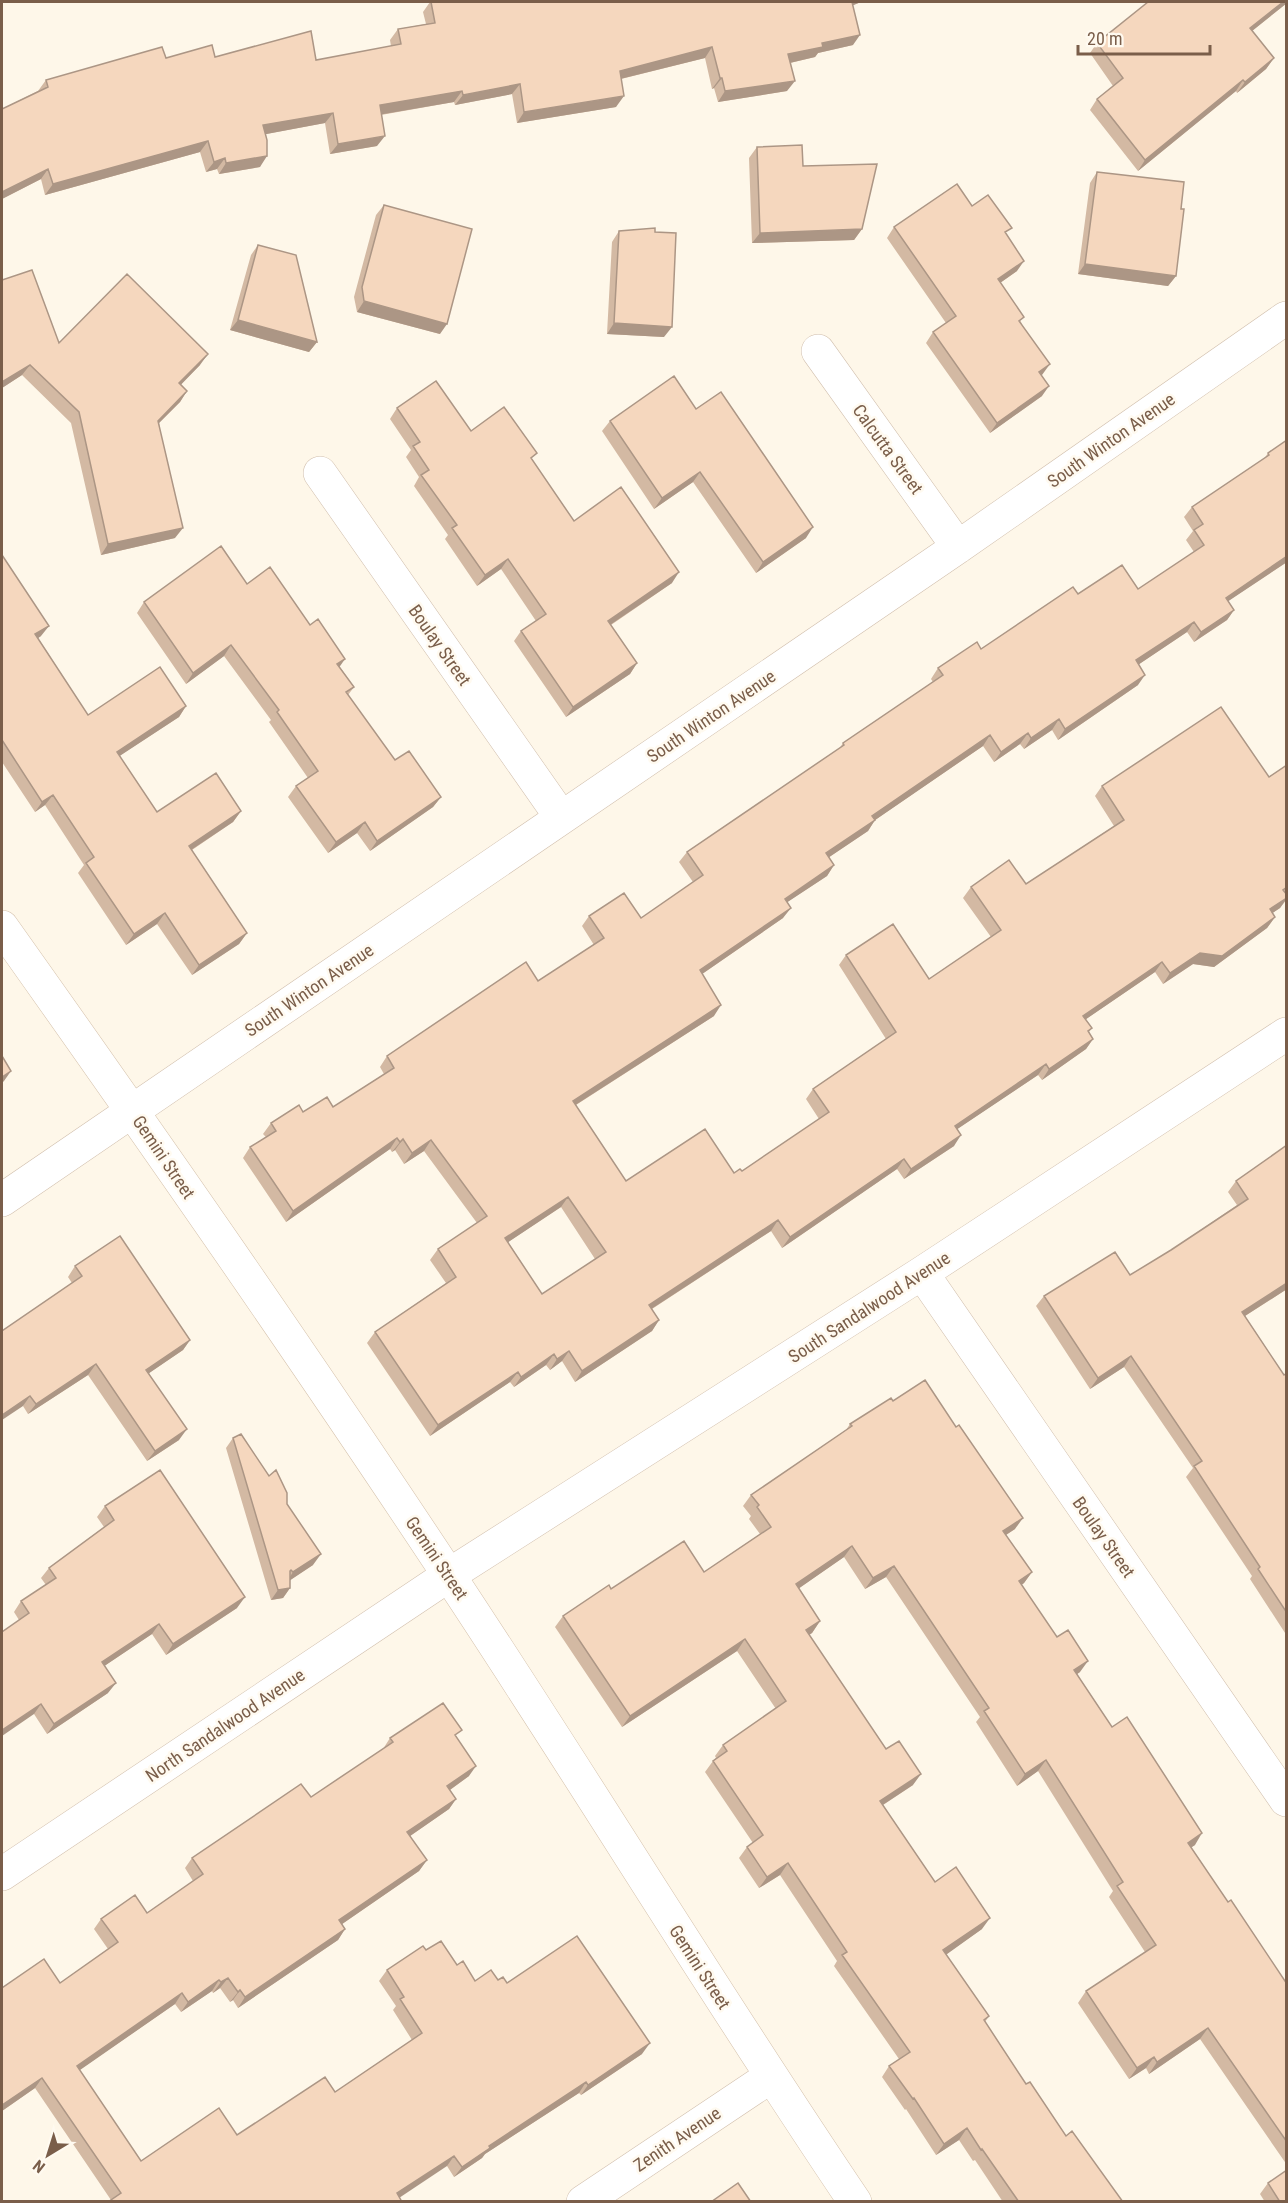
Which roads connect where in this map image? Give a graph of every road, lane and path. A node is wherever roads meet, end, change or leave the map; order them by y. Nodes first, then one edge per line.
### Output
1 (1287, 318) edge
2 (818, 351) dead end
3 (320, 473) dead end
4 (958, 547) junction
5 (561, 818) junction
6 (2, 927) edge
7 (1287, 1034) edge
8 (133, 1111) junction
9 (2, 1200) edge
10 (922, 1274) junction
11 (449, 1575) junction
12 (1287, 1800) edge
13 (2, 1874) edge
14 (770, 2077) junction
15 (584, 2202) edge
16 (855, 2202) edge

1 - 4 street, South Winton Avenue
2 - 4 street, Calcutta Street
3 - 5 street, Boulay Street
4 - 5 street, South Winton Avenue
5 - 8 street, South Winton Avenue
6 - 8 street, Gemini Street
7 - 10 street, South Sandalwood Avenue
8 - 9 street, South Winton Avenue
8 - 11 street, Gemini Street
10 - 11 street, South Sandalwood Avenue
10 - 12 street, Boulay Street
11 - 13 street, North Sandalwood Avenue
11 - 14 street, Gemini Street
14 - 15 street, Zenith Avenue
14 - 16 street, Gemini Street

